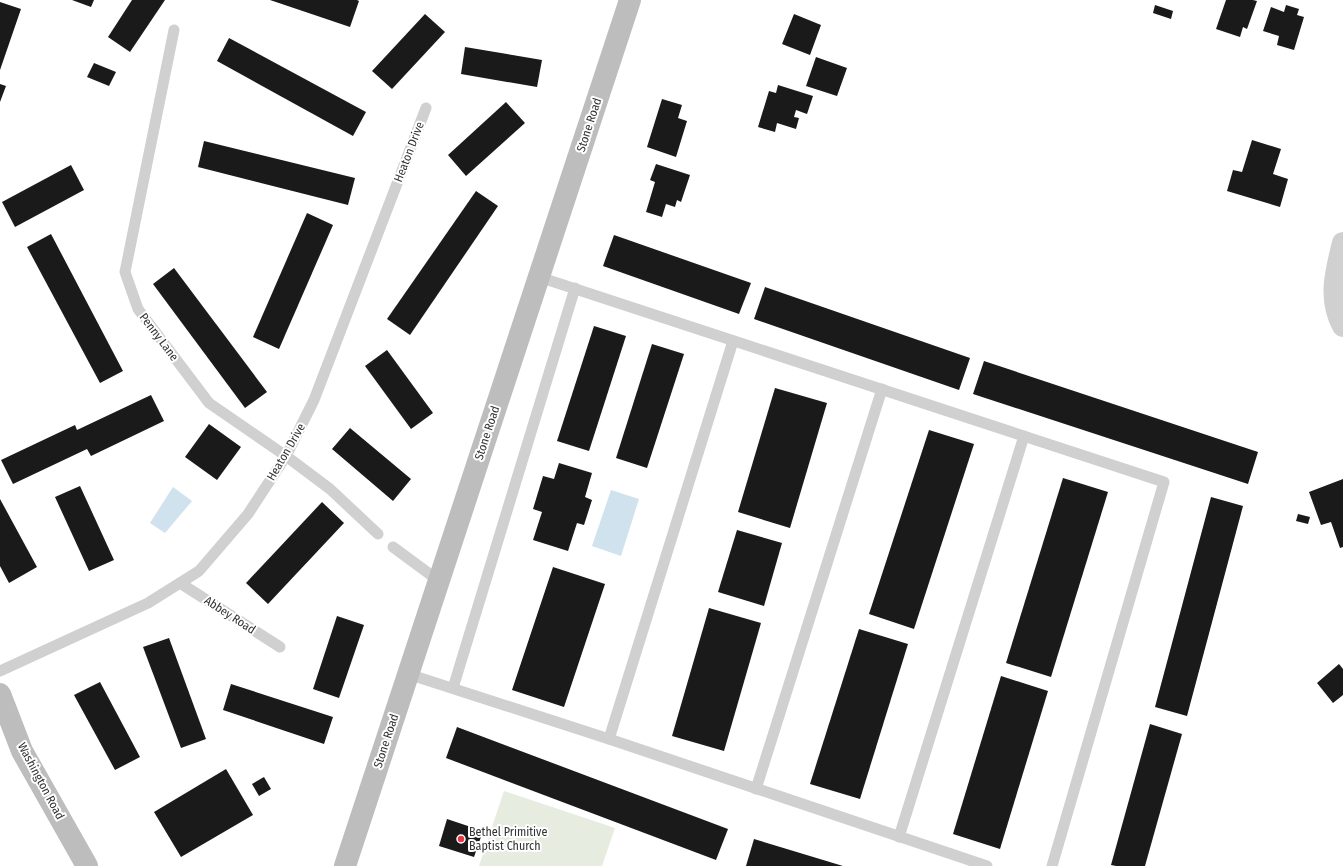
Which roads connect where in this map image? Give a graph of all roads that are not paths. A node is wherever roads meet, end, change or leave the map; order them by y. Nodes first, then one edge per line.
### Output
1 (630, 0) edge
2 (174, 30) dead end
3 (426, 108) dead end
4 (1343, 243) edge
5 (539, 277) junction
6 (575, 288) junction
7 (1343, 326) edge
8 (734, 341) junction
9 (882, 389) junction
10 (1024, 436) junction
11 (286, 456) junction
12 (378, 534) dead end
13 (393, 547) dead end
14 (439, 581) junction
15 (180, 583) junction
16 (280, 647) dead end
17 (0, 672) edge
18 (408, 674) junction
19 (453, 688) junction
20 (0, 694) edge
21 (609, 739) junction
22 (756, 789) junction
23 (899, 837) junction
24 (87, 866) edge
25 (345, 866) edge
26 (987, 866) edge
27 (1052, 866) edge

1 - 5 street, Stone Road
2 - 11 lane, Penny Lane
3 - 11 lane, Heaton Drive
4 - 7 street
5 - 6 lane
5 - 14 street, Stone Road
6 - 8 lane
6 - 19 lane
8 - 9 lane
8 - 21 lane
9 - 10 lane
9 - 22 lane
10 - 23 lane
10 - 27 lane
11 - 12 lane, Penny Lane
11 - 15 lane, Heaton Drive
13 - 14 lane
14 - 18 street, Stone Road
15 - 16 lane, Abbey Road
15 - 17 lane, Heaton Drive
18 - 19 lane
18 - 25 street, Stone Road
19 - 21 lane
20 - 24 street, Washington Road
21 - 22 lane
22 - 23 lane
23 - 26 lane

